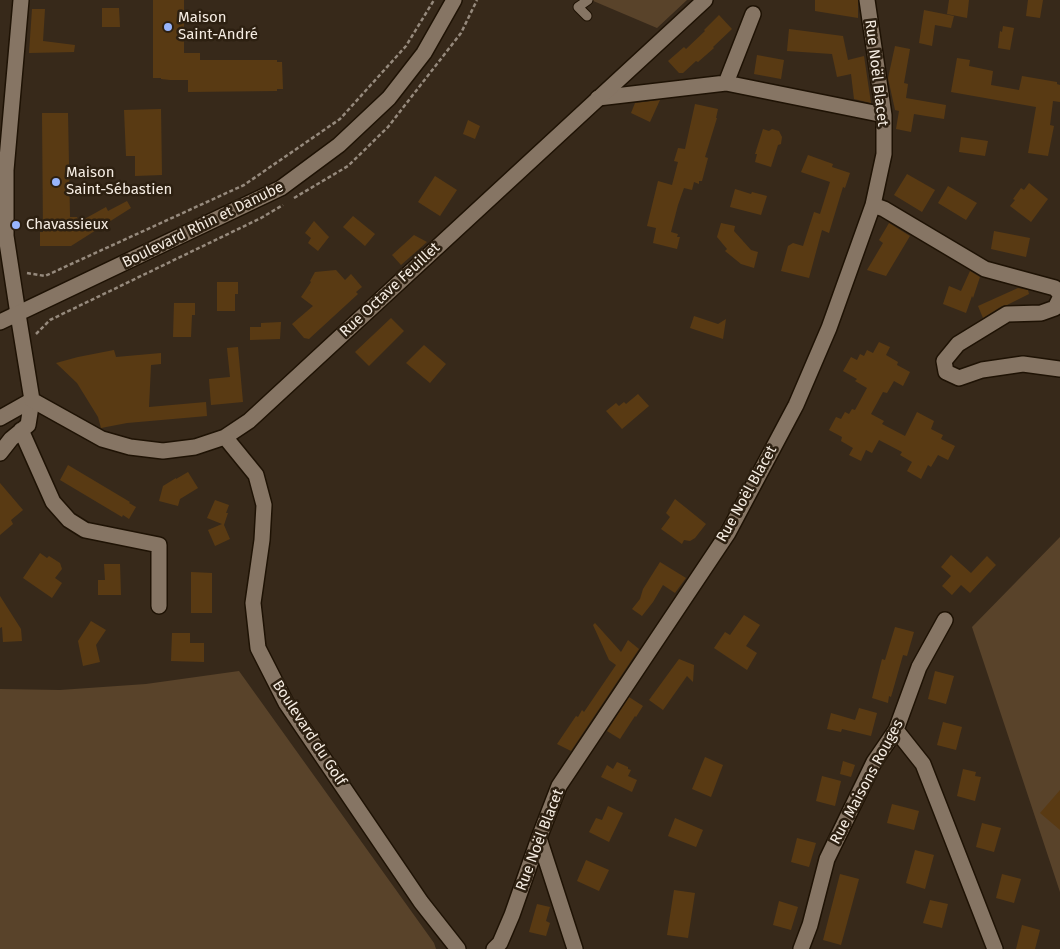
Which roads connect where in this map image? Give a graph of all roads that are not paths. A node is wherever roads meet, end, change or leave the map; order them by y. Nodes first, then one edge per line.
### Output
1 (21, 0) edge
2 (454, 0) edge
3 (588, 0) edge
4 (705, 0) edge
5 (867, 0) edge
6 (753, 14) dead end
7 (587, 16) dead end
8 (726, 83) junction
9 (598, 98) junction
10 (5, 112) edge
11 (884, 115) junction
12 (874, 205) junction
13 (1060, 296) edge
14 (18, 314) junction
15 (0, 322) edge
16 (1060, 369) edge
17 (32, 400) junction
18 (0, 418) edge
19 (21, 430) junction
20 (225, 437) junction
21 (0, 453) edge
22 (160, 606) dead end
23 (945, 620) dead end
24 (896, 730) junction
25 (539, 838) junction
26 (458, 949) edge
27 (494, 949) edge
28 (575, 949) edge
29 (801, 949) edge
30 (995, 949) edge

1 - 10 street
2 - 14 street, Boulevard Rhin et Danube
3 - 7 lane
4 - 9 street, Rue Octave Feuillet
5 - 11 street, Rue Noël Blacet
6 - 8 street
8 - 9 street
8 - 11 street
9 - 20 street, Rue Octave Feuillet
10 - 14 street
11 - 12 street, Rue Noël Blacet
12 - 13 street
12 - 25 street, Rue Noël Blacet
13 - 16 street
14 - 15 street, Boulevard Rhin et Danube
14 - 17 street
17 - 18 street
17 - 19 street
17 - 20 street, Rue Octave Feuillet
19 - 21 street
19 - 22 street
20 - 26 street, Boulevard du Golf
23 - 24 street, Rue Maisons Rouges
24 - 29 street, Rue Maisons Rouges
24 - 30 street
25 - 27 street, Rue Noël Blacet
25 - 28 street

